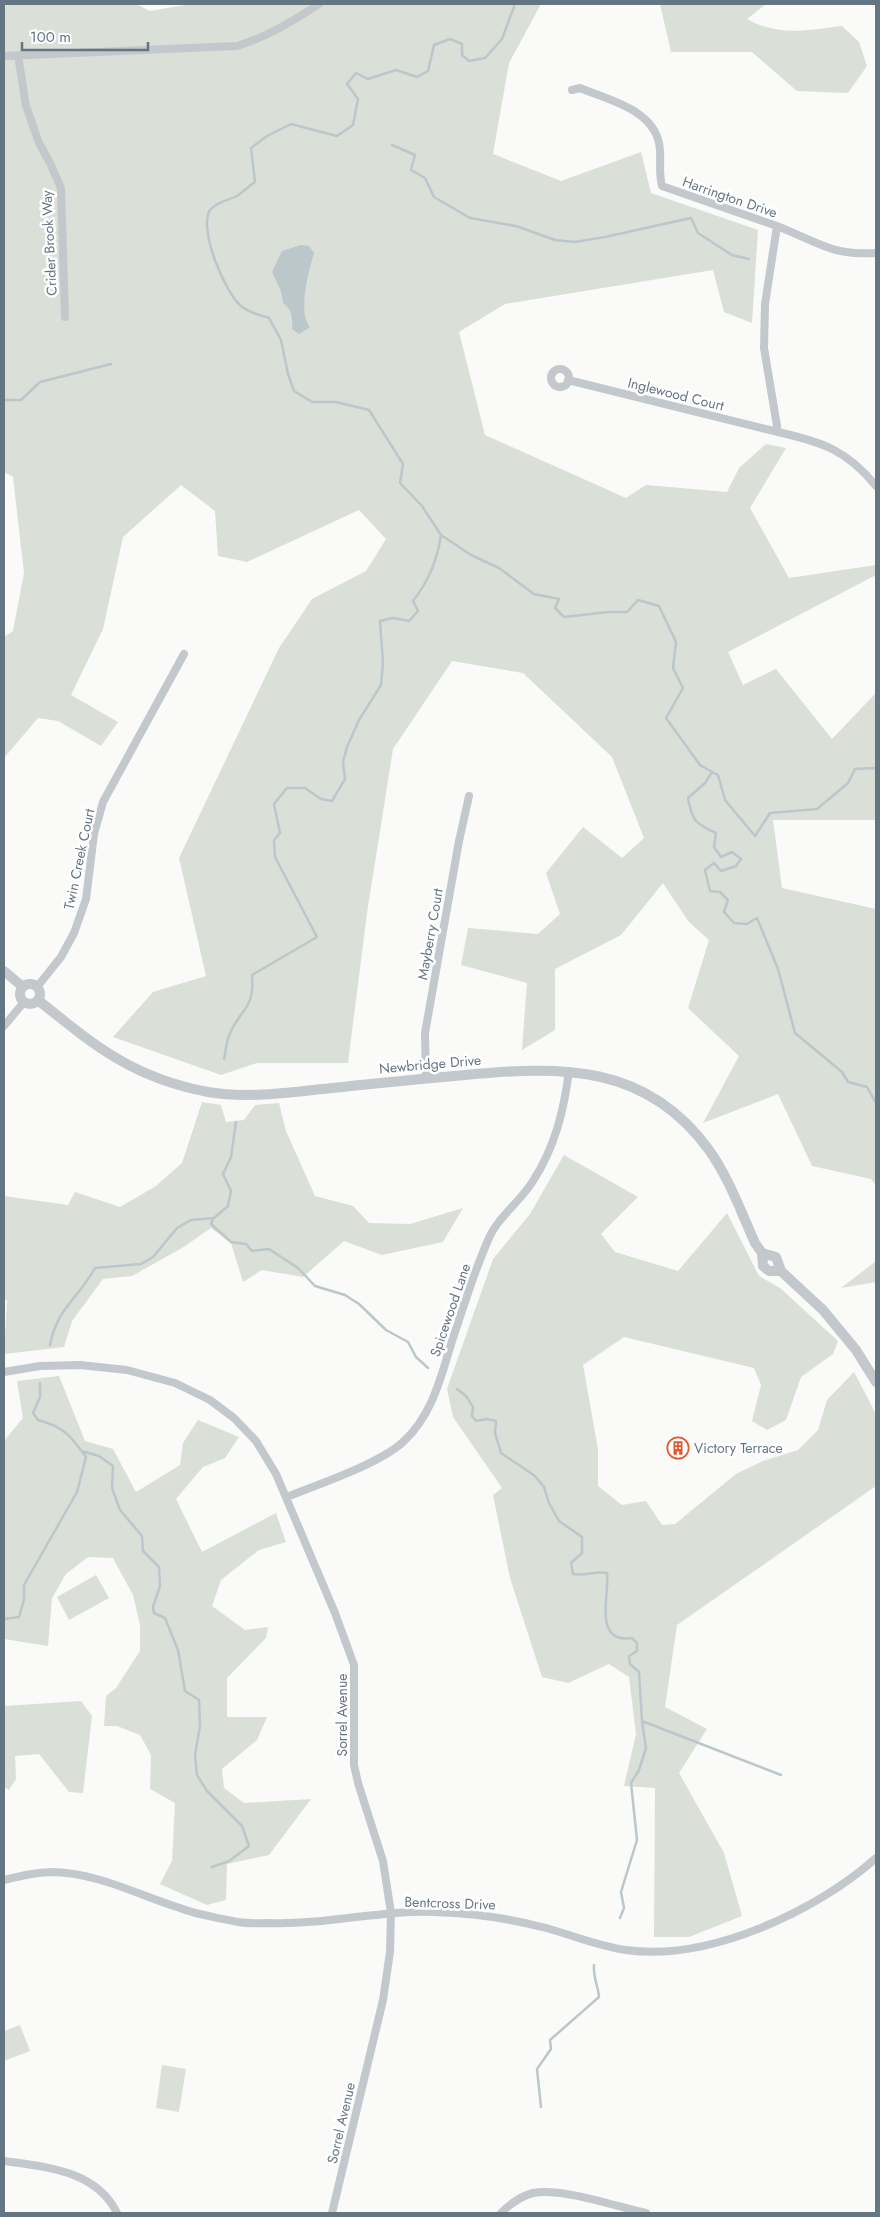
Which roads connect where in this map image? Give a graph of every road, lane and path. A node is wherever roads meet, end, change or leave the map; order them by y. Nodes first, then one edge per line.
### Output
1 (319, 4) edge
2 (18, 55) junction
3 (4, 56) edge
4 (572, 90) dead end
5 (777, 226) junction
6 (876, 253) edge
7 (65, 317) dead end
8 (568, 380) dead end
9 (778, 432) junction
10 (876, 486) edge
11 (184, 654) dead end
12 (470, 796) dead end
13 (4, 971) edge
14 (23, 987) junction
15 (37, 987) junction
16 (38, 1000) junction
17 (24, 1002) junction
18 (4, 1026) edge
19 (569, 1071) junction
20 (426, 1078) junction
21 (4, 1372) edge
22 (876, 1382) edge
23 (287, 1498) junction
24 (876, 1858) edge
25 (4, 1880) edge
26 (391, 1913) junction
27 (4, 2161) edge
28 (117, 2213) edge
29 (332, 2213) edge
30 (501, 2213) edge
31 (646, 2213) edge

1 - 2 street
2 - 3 street
2 - 7 street, Crider Brook Way
4 - 5 street, Harrington Drive
5 - 6 street, Harrington Drive
5 - 9 street
8 - 9 street, Inglewood Court
9 - 10 street, Inglewood Court
11 - 15 street, Twin Creek Court
12 - 20 street, Mayberry Court
13 - 14 street
14 - 15 street
14 - 17 street
15 - 16 street
16 - 17 street
16 - 20 street, Newbridge Drive
17 - 18 street
19 - 20 street, Newbridge Drive
19 - 22 street, Newbridge Drive
19 - 23 street, Spicewood Lane
21 - 23 street, Sorrel Avenue
23 - 26 street, Sorrel Avenue
24 - 26 street, Bentcross Drive
25 - 26 street, Bentcross Drive
26 - 29 street, Sorrel Avenue
27 - 28 street
30 - 31 street

